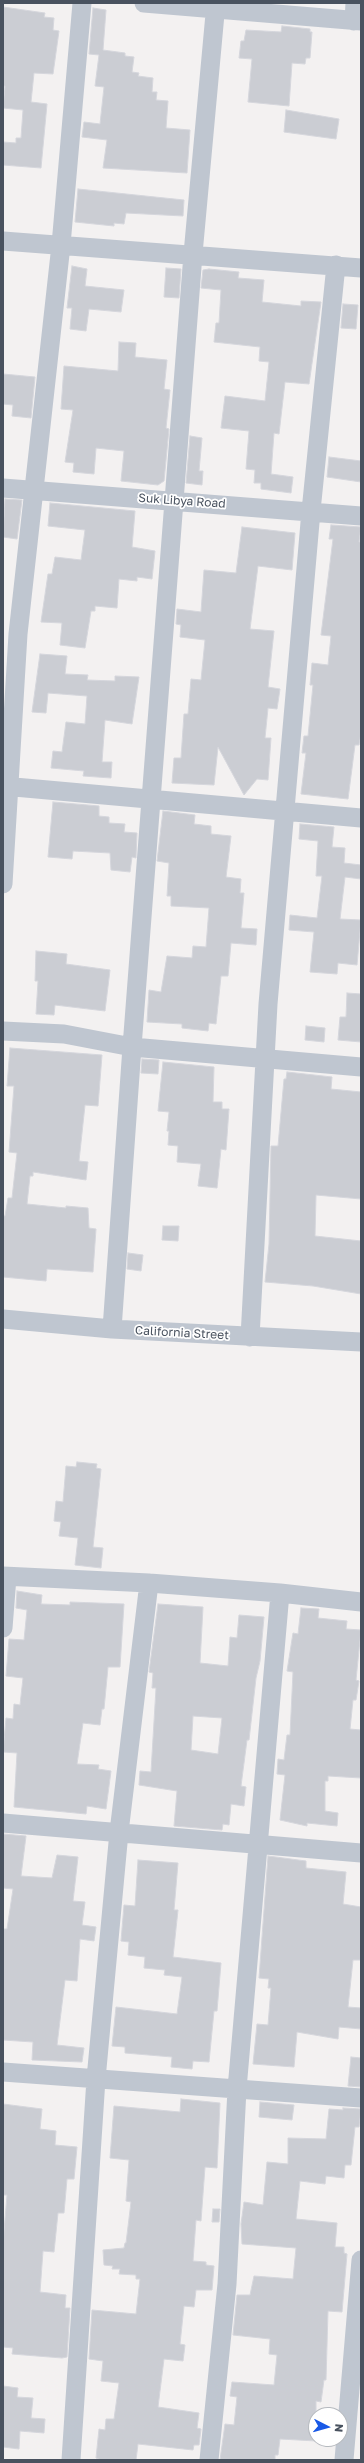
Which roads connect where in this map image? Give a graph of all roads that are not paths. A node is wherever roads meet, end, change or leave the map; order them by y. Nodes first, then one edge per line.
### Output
1 (82, 3) edge
2 (144, 3) edge
3 (216, 6) edge
4 (357, 15) edge
5 (3, 241) edge
6 (61, 245) junction
7 (193, 254) junction
8 (336, 265) junction
9 (361, 268) edge
10 (3, 488) edge
11 (33, 490) junction
12 (175, 500) junction
13 (311, 511) junction
14 (361, 516) edge
15 (6, 786) edge
16 (151, 798) junction
17 (286, 811) junction
18 (361, 818) edge
19 (3, 884) edge
20 (3, 1031) edge
21 (132, 1046) junction
22 (267, 1058) junction
23 (361, 1067) edge
24 (3, 1319) edge
25 (112, 1329) junction
26 (250, 1337) junction
27 (361, 1342) edge
28 (5, 1576) edge
29 (148, 1583) junction
30 (280, 1593) junction
31 (361, 1602) edge
32 (3, 1628) edge
33 (3, 1822) edge
34 (119, 1832) junction
35 (259, 1844) junction
36 (361, 1853) edge
37 (3, 2072) edge
38 (96, 2078) junction
39 (237, 2089) junction
40 (361, 2098) edge
41 (361, 2260) edge
42 (71, 2460) edge
43 (209, 2460) edge
44 (344, 2460) edge

1 - 6 street
2 - 3 street
3 - 4 street
3 - 7 street
5 - 6 street
6 - 7 street
6 - 11 street
7 - 8 street
7 - 12 street
8 - 9 street
8 - 13 street
10 - 11 street, Suk Libya Road
11 - 12 street, Suk Libya Road
11 - 15 street
12 - 13 street, Suk Libya Road
12 - 16 street
13 - 14 street, Suk Libya Road
13 - 17 street
15 - 16 street
15 - 19 street
16 - 17 street
16 - 21 street
17 - 18 street
17 - 22 street
20 - 21 street
21 - 22 street
21 - 25 street
22 - 23 street
22 - 26 street
24 - 25 street, California Street
25 - 26 street, California Street
26 - 27 street, California Street
28 - 29 street
28 - 32 street
29 - 30 street
29 - 34 street
30 - 31 street
30 - 35 street
33 - 34 street
34 - 35 street
34 - 38 street
35 - 36 street
35 - 39 street
37 - 38 street
38 - 39 street
38 - 42 street
39 - 40 street
39 - 43 street
41 - 44 street

